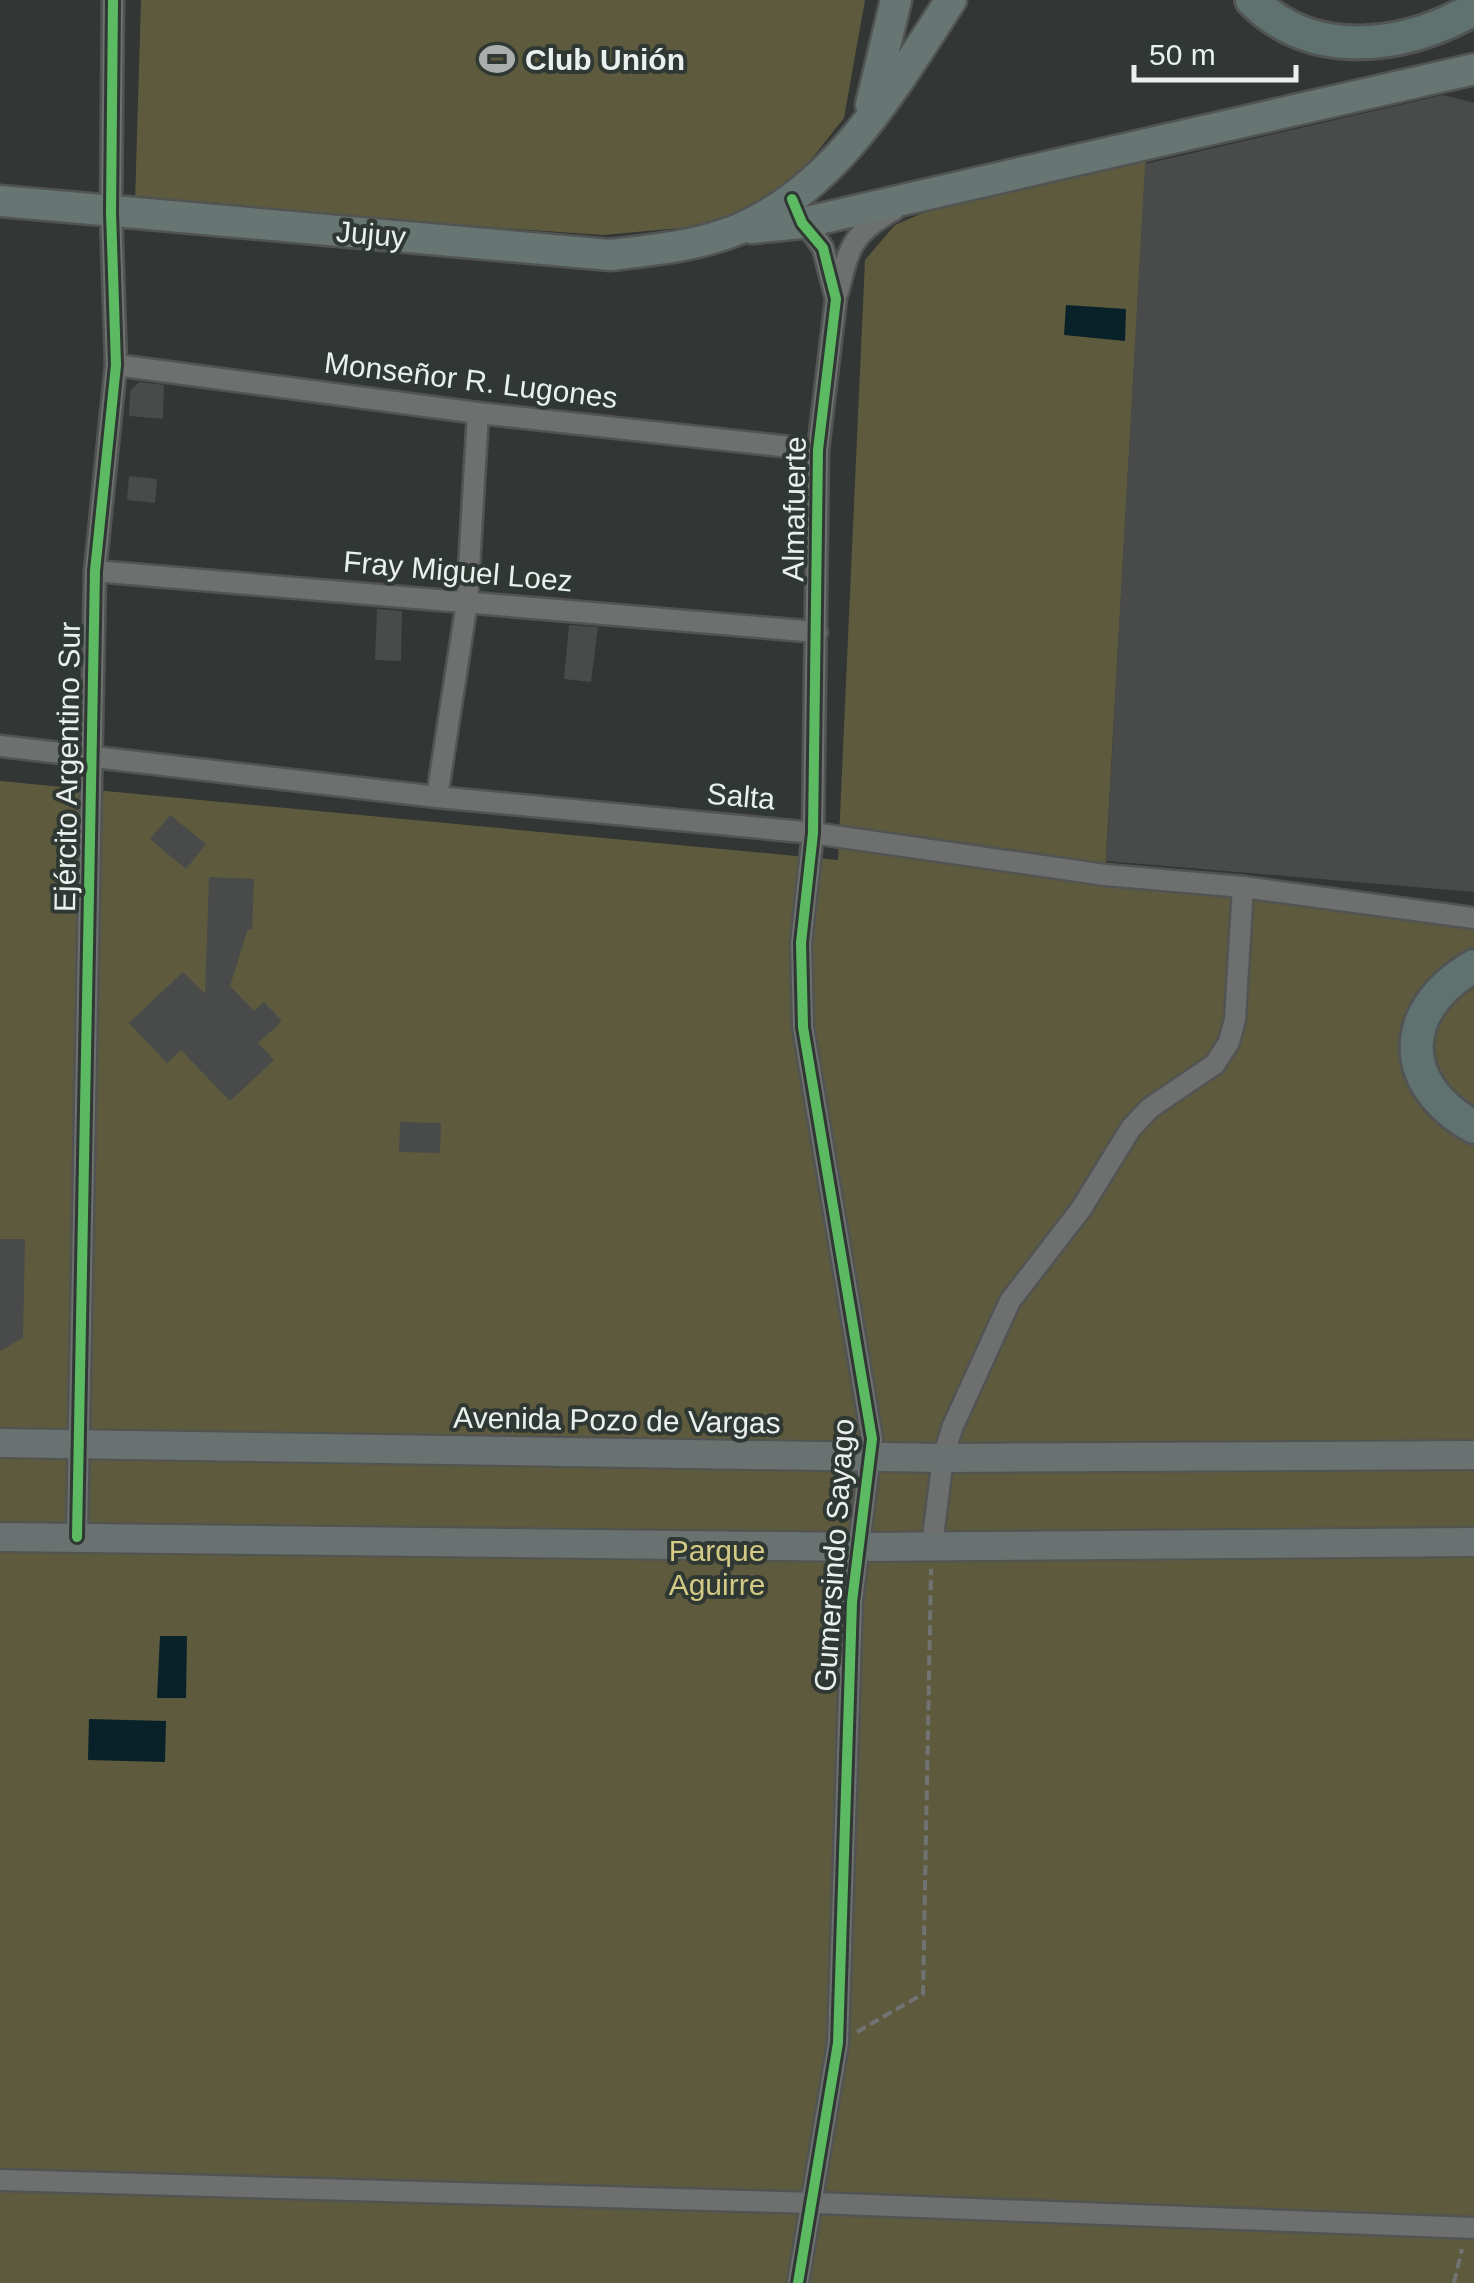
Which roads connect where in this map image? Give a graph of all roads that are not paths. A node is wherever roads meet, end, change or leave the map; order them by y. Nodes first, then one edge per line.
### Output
1 (114, 0) edge
2 (896, 0) edge
3 (951, 0) edge
4 (1252, 0) edge
5 (1474, 9) edge
6 (1474, 69) edge
7 (1438, 81) junction
8 (1474, 86) edge
9 (866, 123) junction
10 (913, 199) junction
11 (0, 201) edge
12 (797, 211) junction
13 (112, 212) junction
14 (836, 299) junction
15 (116, 366) junction
16 (478, 413) junction
17 (818, 450) junction
18 (95, 571) junction
19 (467, 602) junction
20 (817, 632) junction
21 (0, 746) edge
22 (91, 758) junction
23 (437, 797) junction
24 (813, 834) junction
25 (1243, 887) junction
26 (1474, 918) edge
27 (1474, 966) edge
28 (1474, 1127) edge
29 (0, 1443) edge
30 (80, 1445) junction
31 (1474, 1455) edge
32 (870, 1456) junction
33 (942, 1458) junction
34 (0, 1537) edge
35 (77, 1537) junction
36 (1474, 1542) edge
37 (932, 1544) junction
38 (859, 1547) junction
39 (0, 2180) edge
40 (815, 2203) junction
41 (1470, 2228) edge
42 (798, 2283) edge

1 - 13 street, Ejército Argentino Sur
2 - 9 main road
3 - 9 main road
4 - 5 highway
6 - 7 main road
7 - 8 main road
7 - 10 main road
9 - 12 main road
10 - 12 main road
10 - 14 street
11 - 13 main road, Jujuy
12 - 13 main road, Jujuy
12 - 14 street, Almafuerte
13 - 15 street, Ejército Argentino Sur
14 - 17 street, Almafuerte
15 - 16 street, Monseñor R. Lugones
15 - 18 street, Ejército Argentino Sur
16 - 17 street, Monseñor R. Lugones
16 - 19 street
17 - 20 street, Almafuerte
18 - 19 street, Fray Miguel Loez
18 - 22 street, Ejército Argentino Sur
19 - 20 street, Fray Miguel Loez
19 - 23 street
20 - 24 street, Almafuerte
21 - 22 street, Salta
22 - 23 street, Salta
22 - 30 street, Ejército Argentino Sur
23 - 24 street, Salta
24 - 25 street, Salta
24 - 32 street, Gumersindo Sayago
25 - 26 street, Salta
25 - 33 street
27 - 28 highway
29 - 30 main road, Avenida Pozo de Vargas
30 - 32 main road, Avenida Pozo de Vargas
30 - 35 street, Ejército Argentino Sur
31 - 33 main road, Avenida Pozo de Vargas
32 - 33 main road, Avenida Pozo de Vargas
32 - 38 street, Gumersindo Sayago
33 - 37 street
34 - 35 main road
35 - 38 main road
36 - 37 main road
37 - 38 main road
38 - 40 street, Gumersindo Sayago
39 - 40 street
40 - 41 street
40 - 42 street, Gumersindo Sayago

